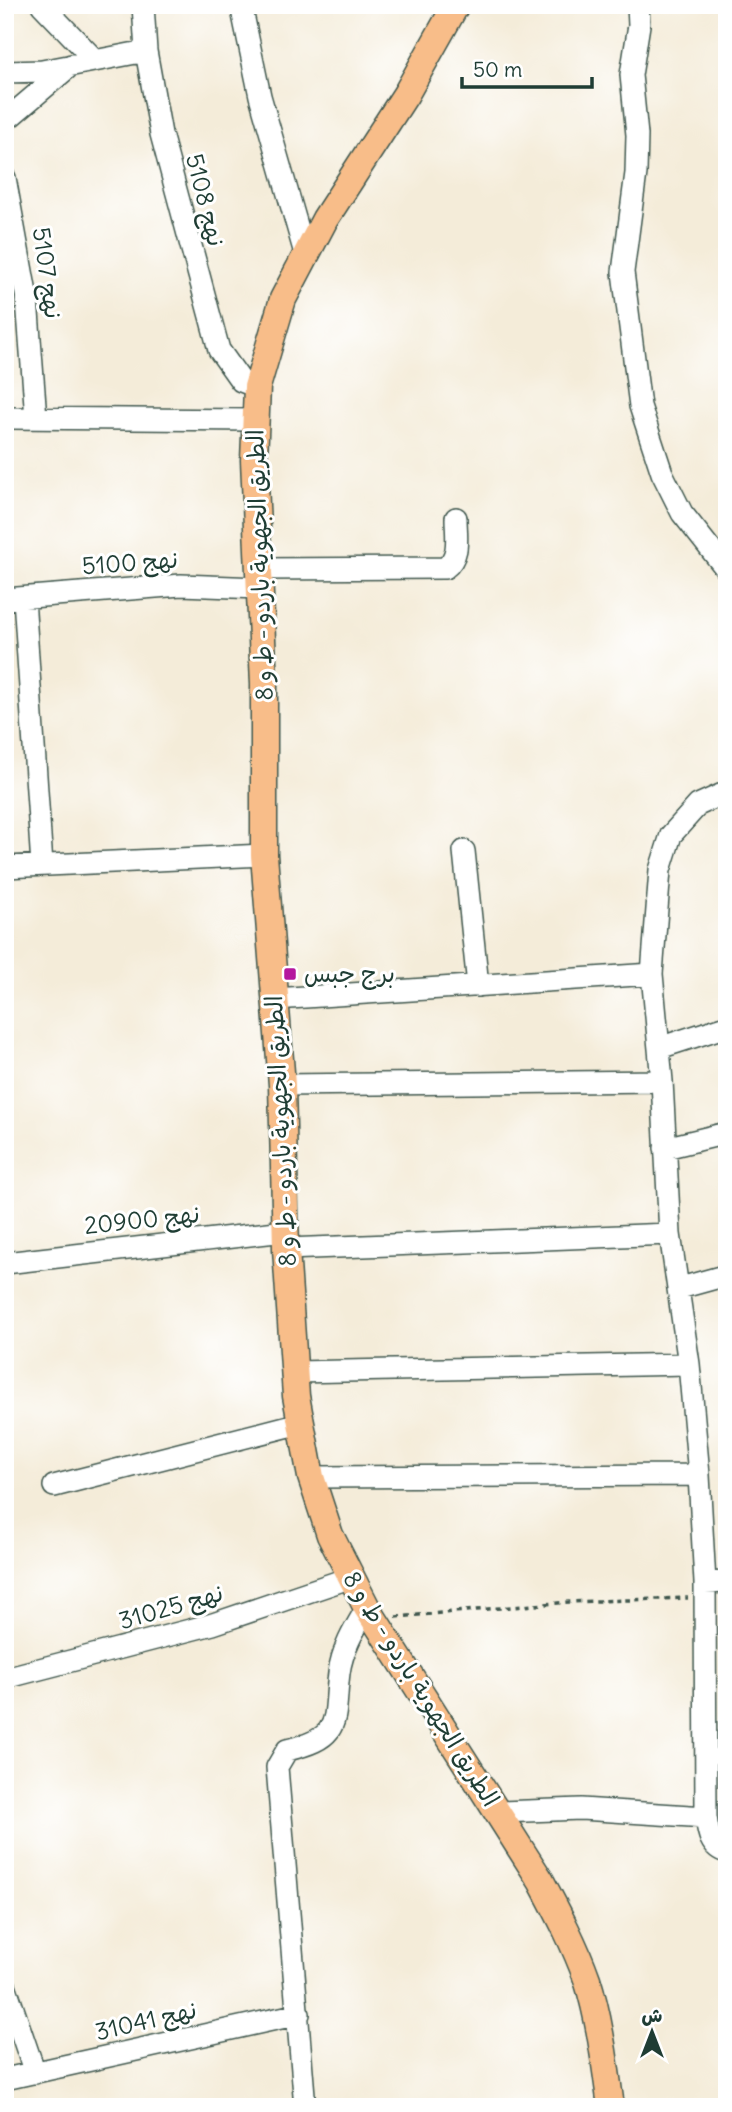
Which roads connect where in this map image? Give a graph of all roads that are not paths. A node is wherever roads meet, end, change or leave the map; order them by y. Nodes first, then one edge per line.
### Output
1 (42, 5) edge
2 (143, 5) edge
3 (240, 5) edge
4 (456, 5) edge
5 (638, 5) edge
6 (146, 51) junction
7 (94, 59) junction
8 (5, 72) edge
9 (46, 78) junction
10 (5, 121) edge
11 (5, 178) edge
12 (306, 257) junction
13 (257, 387) junction
14 (5, 418) edge
15 (36, 418) junction
16 (255, 420) junction
17 (456, 518) dead end
18 (727, 570) edge
19 (259, 578) junction
20 (15, 598) edge
21 (727, 792) edge
22 (464, 850) dead end
23 (264, 855) junction
24 (41, 865) junction
25 (5, 867) edge
26 (652, 974) junction
27 (478, 986) junction
28 (275, 999) junction
29 (727, 1026) edge
30 (659, 1048) junction
31 (662, 1081) junction
32 (282, 1085) junction
33 (727, 1133) edge
34 (664, 1148) junction
35 (670, 1234) junction
36 (285, 1240) junction
37 (5, 1263) edge
38 (727, 1275) edge
39 (680, 1287) junction
40 (689, 1364) junction
41 (295, 1372) junction
42 (300, 1423) junction
43 (699, 1475) junction
44 (311, 1477) junction
45 (54, 1486) dead end
46 (349, 1578) junction
47 (727, 1582) edge
48 (705, 1590) junction
49 (371, 1614) junction
50 (5, 1678) edge
51 (498, 1812) junction
52 (706, 1817) junction
53 (727, 1852) edge
54 (5, 1985) edge
55 (299, 2014) junction
56 (35, 2073) junction
57 (5, 2079) edge
58 (305, 2107) edge
59 (611, 2107) edge

1 - 7 street
2 - 6 street, نهج 5108
3 - 12 street
4 - 12 main road, الطريق الجهوية باردو - ط و 8
5 - 18 street
6 - 7 street
6 - 13 street, نهج 5108
7 - 9 street
8 - 9 street
9 - 10 street
11 - 15 street, نهج 5107
12 - 13 main road, الطريق الجهوية باردو - ط و 8
13 - 16 main road, الطريق الجهوية باردو - ط و 8
14 - 15 street
15 - 16 street
16 - 19 main road, الطريق الجهوية باردو - ط و 8
17 - 19 street, نهج 5100
19 - 20 street, نهج 5100
19 - 23 main road, الطريق الجهوية باردو - ط و 8
20 - 24 street
21 - 26 street
22 - 27 street
23 - 24 street
23 - 28 main road, الطريق الجهوية باردو - ط و 8
24 - 25 street
26 - 27 street
26 - 30 street
27 - 28 street
28 - 32 main road, الطريق الجهوية باردو - ط و 8
29 - 30 street
30 - 31 street
31 - 32 street
31 - 34 street
32 - 36 main road, الطريق الجهوية باردو - ط و 8
33 - 34 street
34 - 35 street
35 - 36 street, نهج 20900
35 - 39 street
36 - 37 street, نهج 20900
36 - 41 main road, الطريق الجهوية باردو - ط و 8
38 - 39 street
39 - 40 street
40 - 41 street
40 - 43 street
41 - 42 main road, الطريق الجهوية باردو - ط و 8
42 - 44 main road, الطريق الجهوية باردو - ط و 8
42 - 45 street
43 - 44 street
43 - 48 street
44 - 46 main road, الطريق الجهوية باردو - ط و 8
46 - 49 main road, الطريق الجهوية باردو - ط و 8
46 - 50 street, نهج 31025
47 - 48 street
48 - 52 street
49 - 51 main road, الطريق الجهوية باردو - ط و 8
49 - 55 street
51 - 52 street
51 - 59 main road, الطريق الجهوية باردو - ط و 8
52 - 53 street
54 - 56 street
55 - 56 street, نهج 31041
55 - 58 street
56 - 57 street, نهج 31041

